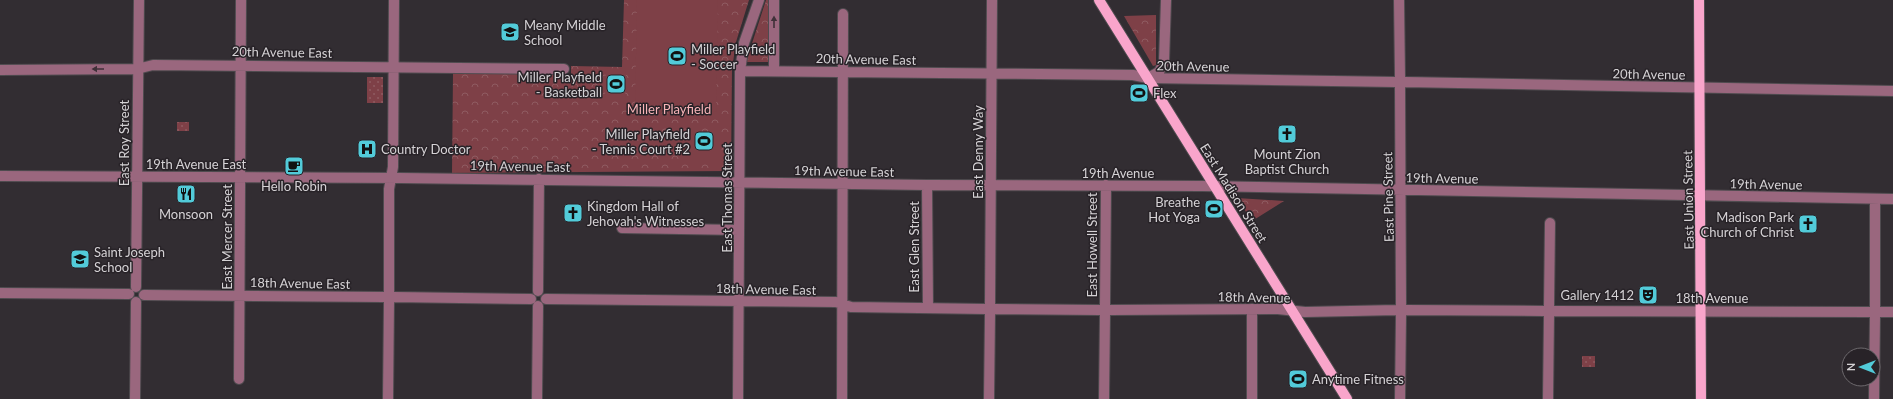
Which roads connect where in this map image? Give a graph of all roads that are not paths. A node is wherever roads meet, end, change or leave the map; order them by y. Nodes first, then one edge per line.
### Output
1 (139, 0) edge
2 (241, 0) edge
3 (394, 0) edge
4 (759, 0) edge
5 (774, 0) edge
6 (992, 0) edge
7 (1099, 0) edge
8 (1166, 0) edge
9 (1399, 0) edge
10 (1699, 0) edge
11 (843, 14) dead end
12 (1166, 50) junction
13 (241, 65) junction
14 (394, 67) junction
15 (1168, 68) junction
16 (137, 69) junction
17 (564, 69) dead end
18 (0, 70) edge
19 (740, 71) junction
20 (774, 71) junction
21 (843, 72) junction
22 (991, 74) junction
23 (1148, 78) junction
24 (1162, 78) junction
25 (1184, 78) junction
26 (1400, 82) junction
27 (1699, 88) junction
28 (1893, 91) edge
29 (0, 176) edge
30 (137, 177) junction
31 (240, 177) junction
32 (391, 178) junction
33 (539, 179) junction
34 (740, 182) junction
35 (843, 184) junction
36 (927, 185) junction
37 (1106, 185) junction
38 (991, 186) junction
39 (1214, 186) junction
40 (1401, 190) junction
41 (1701, 196) junction
42 (1875, 199) junction
43 (1893, 199) edge
44 (1550, 223) dead end
45 (622, 228) dead end
46 (739, 230) junction
47 (0, 292) edge
48 (133, 294) junction
49 (240, 295) junction
50 (389, 297) junction
51 (535, 299) junction
52 (739, 301) junction
53 (842, 304) junction
54 (928, 308) junction
55 (990, 309) junction
56 (1252, 309) junction
57 (1105, 310) junction
58 (1292, 310) junction
59 (1401, 310) junction
60 (1549, 311) junction
61 (1701, 311) junction
62 (1875, 312) junction
63 (1893, 312) edge
64 (240, 378) dead end
65 (135, 399) edge
66 (388, 399) edge
67 (537, 399) edge
68 (738, 399) edge
69 (842, 399) edge
70 (989, 399) edge
71 (1104, 399) edge
72 (1252, 399) edge
73 (1347, 399) edge
74 (1400, 399) edge
75 (1548, 399) edge
76 (1701, 399) edge
77 (1874, 399) edge

1 - 16 street, East Roy Street
2 - 13 street, East Mercer Street
3 - 14 street
4 - 19 street, East Thomas Street
20 -> 5 street
6 - 22 street, East Denny Way
7 - 23 main road, East Madison Street
8 - 12 street
9 - 26 street, East Pine Street
10 - 27 main road, East Union Street
11 - 21 street
12 - 15 street
12 - 23 street
13 - 14 street, 20th Avenue East
13 - 16 street, 20th Avenue East
13 - 31 street, East Mercer Street
14 - 17 street, 20th Avenue East
14 - 32 street
15 - 24 street
15 - 25 street
16 -> 18 street, 20th Avenue East
16 - 30 street, East Roy Street
19 - 20 street, 20th Avenue East
19 - 34 street, East Thomas Street
20 - 21 street, 20th Avenue East
21 - 22 street, 20th Avenue East
21 - 35 street
22 - 23 street, 20th Avenue
22 - 38 street, East Denny Way
23 - 24 street, 20th Avenue
23 - 39 main road, East Madison Street
24 - 25 street, 20th Avenue
25 - 26 street, 20th Avenue
26 - 27 street, 20th Avenue
26 - 40 street, East Pine Street
27 - 28 street, 20th Avenue
27 - 41 main road, East Union Street
29 - 30 street, 19th Avenue East
30 - 31 street, 19th Avenue East
30 - 48 street, East Roy Street
31 - 32 street, 19th Avenue East
31 - 49 street, East Mercer Street
32 - 33 street, 19th Avenue East
32 - 50 street
33 - 34 street, 19th Avenue East
33 - 51 street
34 - 35 street, 19th Avenue East
34 - 46 street, East Thomas Street
35 - 36 street, 19th Avenue East
35 - 53 street
36 - 38 street, 19th Avenue East
36 - 54 street, East Glen Street
37 - 38 street, 19th Avenue
37 - 39 street, 19th Avenue
37 - 57 street, East Howell Street
38 - 55 street, East Denny Way
39 - 40 street, 19th Avenue
39 - 58 main road, East Madison Street
40 - 41 street, 19th Avenue
40 - 59 street, East Pine Street
41 - 42 street, 19th Avenue
41 - 61 main road, East Union Street
42 - 43 street, 19th Avenue
42 - 62 street
44 - 60 street
45 - 46 street
46 - 52 street, East Thomas Street
47 - 48 street
48 - 49 street, 18th Avenue East
48 - 65 street, East Roy Street
49 - 50 street, 18th Avenue East
49 - 64 street, East Mercer Street
50 - 51 street, 18th Avenue East
50 - 66 street
51 - 52 street, 18th Avenue East
51 - 67 street
52 - 53 street, 18th Avenue East
52 - 68 street, East Thomas Street
53 - 54 street, 18th Avenue East
53 - 69 street
54 - 55 street, 18th Avenue East
55 - 57 street, 18th Avenue
55 - 70 street, East Denny Way
56 - 57 street, 18th Avenue
56 - 58 street, 18th Avenue
56 - 72 street
57 - 71 street, East Howell Street
58 - 59 street, 18th Avenue
58 - 73 main road, East Madison Street
59 - 60 street, 18th Avenue
59 - 74 street, East Pine Street
60 - 61 street, 18th Avenue
60 - 75 street
61 - 62 street, 18th Avenue
61 - 76 main road, East Union Street
62 - 63 street, 18th Avenue
62 - 77 street

